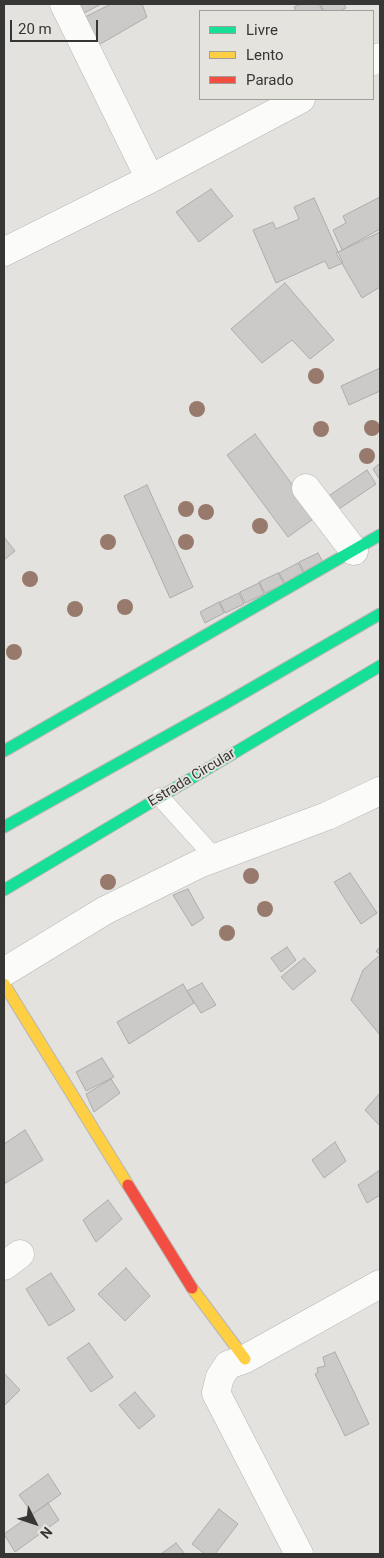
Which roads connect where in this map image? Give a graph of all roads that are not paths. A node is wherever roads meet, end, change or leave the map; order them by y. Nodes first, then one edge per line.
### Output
1 (64, 4) edge
2 (299, 100) edge
3 (150, 179) junction
4 (4, 252) edge
5 (306, 488) dead end
6 (380, 535) edge
7 (354, 551) junction
8 (380, 614) edge
9 (380, 666) edge
10 (4, 751) edge
11 (380, 791) edge
12 (160, 797) junction
13 (4, 826) edge
14 (215, 858) junction
15 (4, 890) edge
16 (4, 972) edge
17 (4, 984) edge
18 (380, 1284) edge
19 (245, 1359) junction
20 (299, 1554) edge

1 - 3 street
2 - 3 street
3 - 4 street
5 - 7 street
6 - 7 street
7 - 10 street
8 - 13 street
9 - 12 street, Estrada Circular
11 - 14 street
12 - 14 lane
12 - 15 street, Estrada Circular
14 - 16 street
17 - 19 street
18 - 19 street
19 - 20 street

